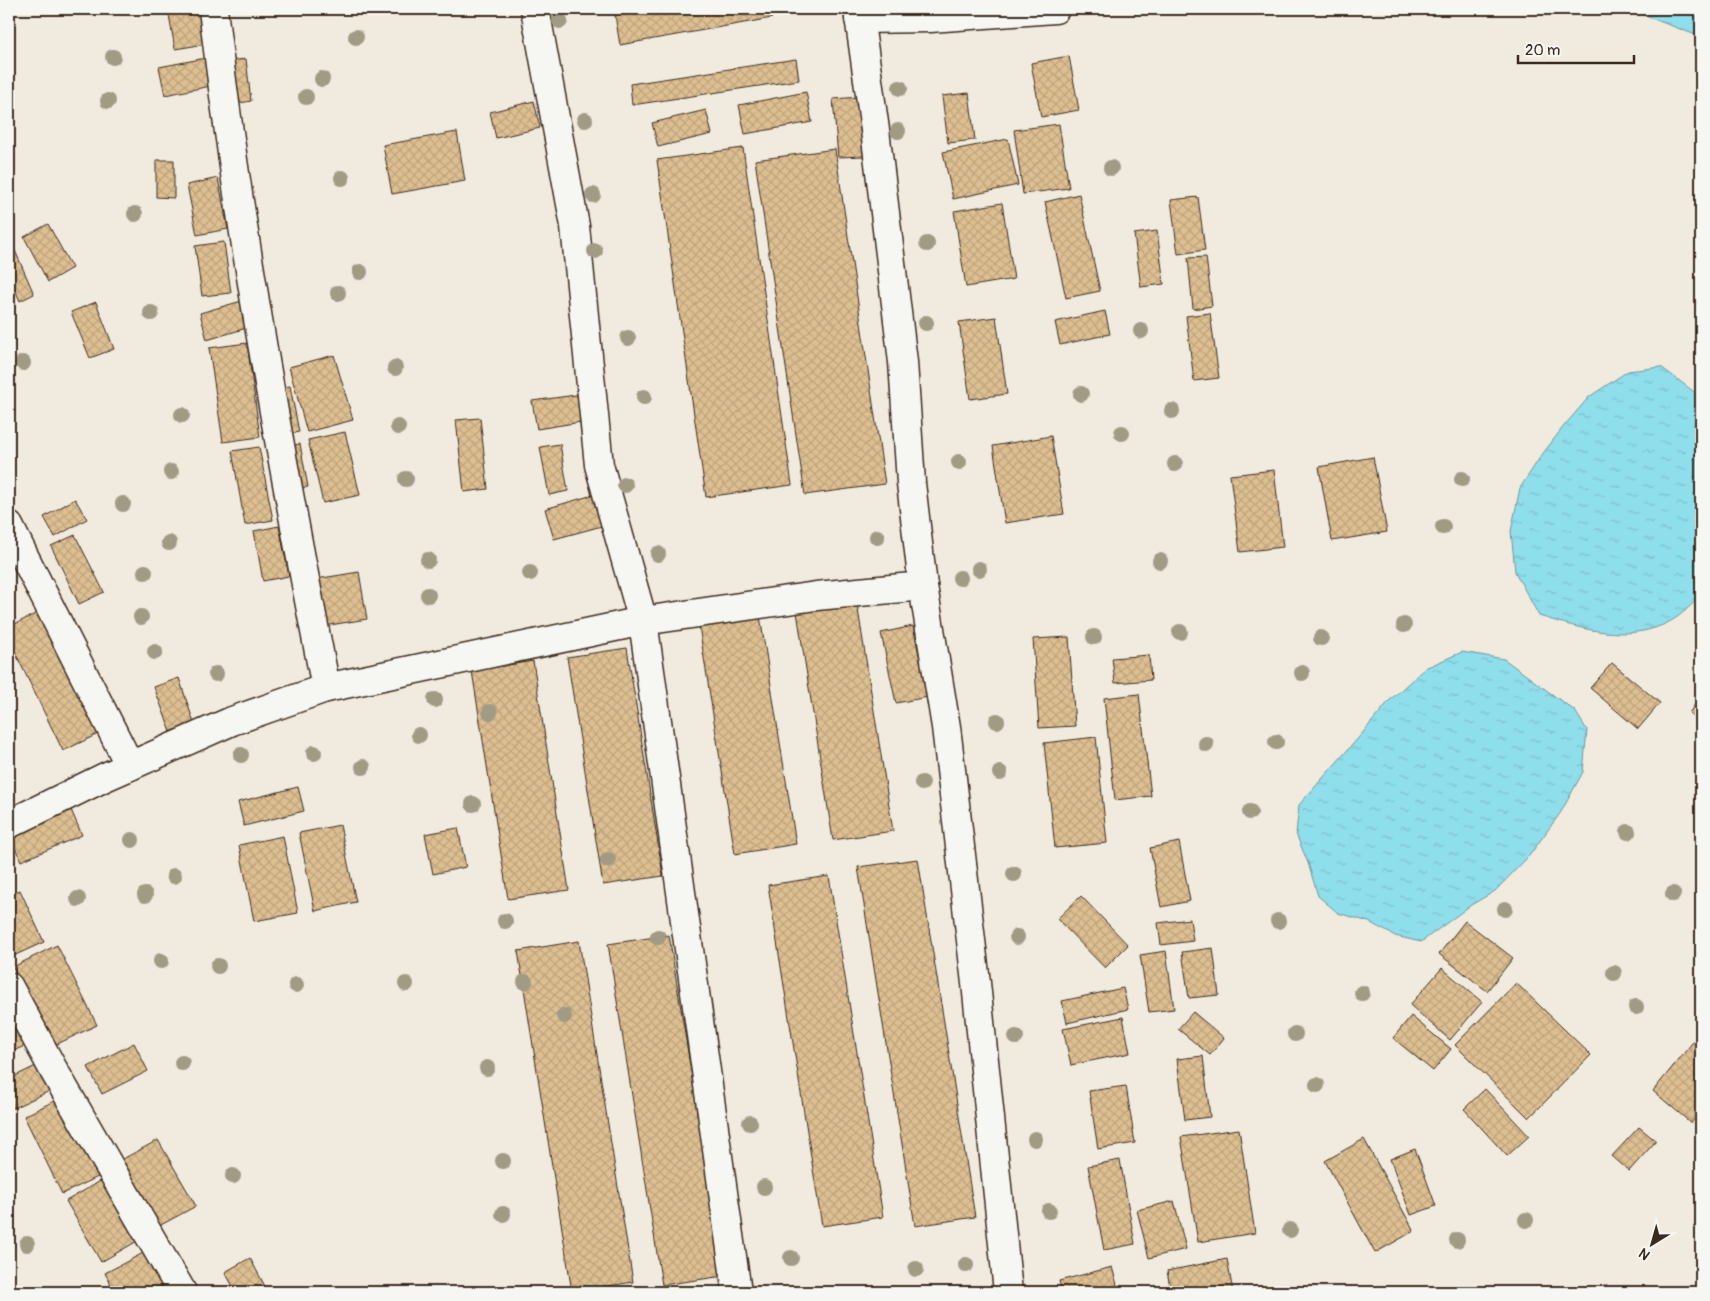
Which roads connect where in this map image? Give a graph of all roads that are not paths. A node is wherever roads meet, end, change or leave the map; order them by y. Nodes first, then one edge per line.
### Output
1 (213, 9) edge
2 (535, 9) edge
3 (1055, 9) edge
4 (859, 14) edge
5 (9, 526) edge
6 (923, 586) junction
7 (643, 620) junction
8 (326, 688) junction
9 (130, 766) junction
10 (9, 824) edge
11 (9, 987) edge
12 (182, 1292) edge
13 (737, 1292) edge
14 (1008, 1292) edge

1 - 8 street
2 - 7 street
3 - 4 street
4 - 6 street
5 - 9 street
6 - 7 street
6 - 14 street
7 - 8 street
7 - 13 street
8 - 9 street
9 - 10 street
11 - 12 street

